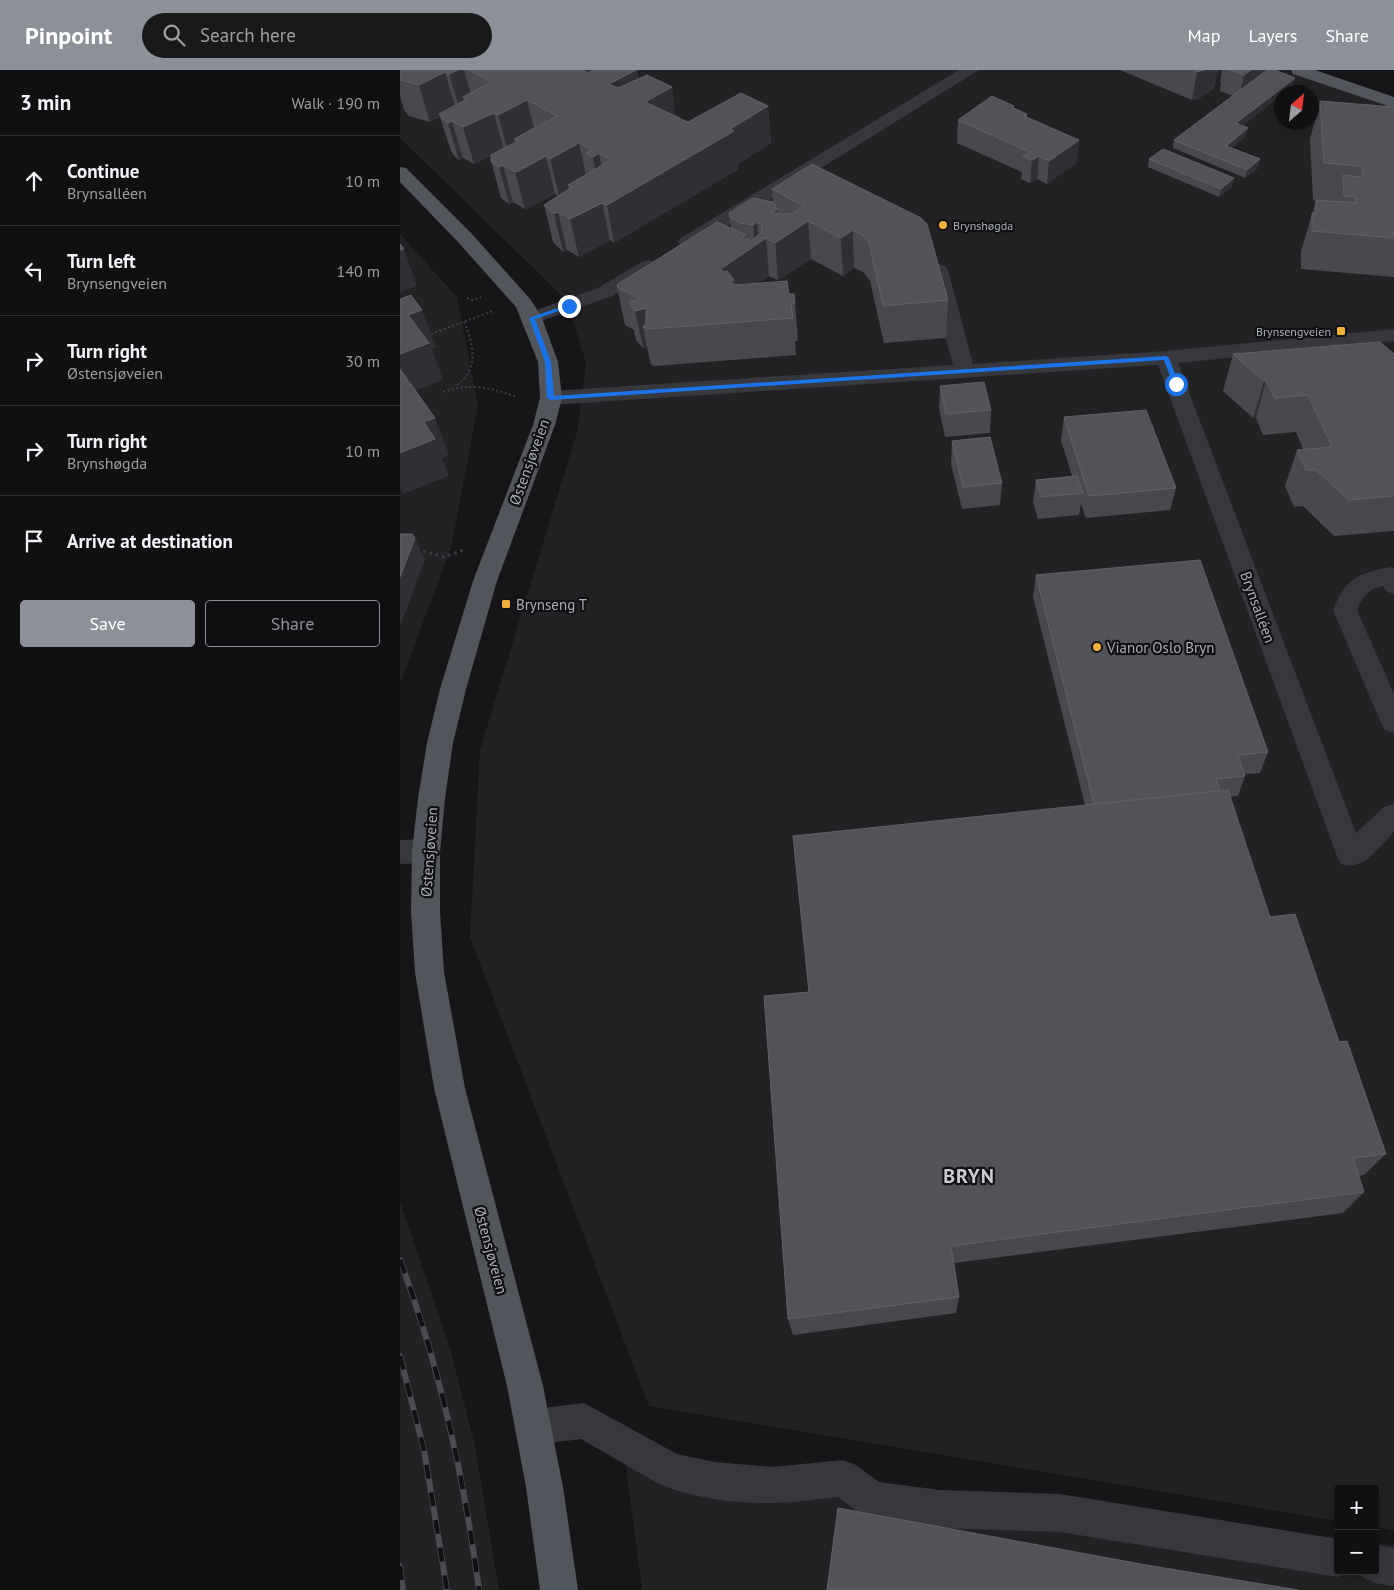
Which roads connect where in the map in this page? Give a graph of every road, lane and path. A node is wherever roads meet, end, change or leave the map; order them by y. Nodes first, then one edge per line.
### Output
1 (971, 70) edge
2 (1300, 70) edge
3 (1345, 70) edge
4 (1394, 86) edge
5 (1394, 103) edge
6 (400, 172) edge
7 (792, 178) junction
8 (814, 189) edge
9 (933, 249) edge
10 (484, 296) dead end
11 (467, 298) dead end
12 (492, 311) dead end
13 (532, 318) junction
14 (464, 321) junction
15 (431, 334) dead end
16 (1394, 335) edge
17 (1368, 338) junction
18 (1394, 344) edge
19 (1166, 358) junction
20 (965, 372) junction
21 (454, 387) junction
22 (442, 392) dead end
23 (516, 396) dead end
24 (551, 398) junction
25 (470, 547) dead end
26 (414, 549) edge
27 (1394, 585) edge
28 (1394, 723) edge
29 (1394, 815) edge
30 (413, 852) edge
31 (534, 1427) junction
32 (1334, 1557) edge
33 (1379, 1565) edge
34 (1394, 1567) edge
35 (559, 1590) edge

1 - 7 street
2 - 5 main road
3 - 4 main road
6 - 13 main road, Østensjøveien
7 - 8 street
7 - 13 street
9 - 20 street
10 - 11 path
12 - 14 path
13 - 24 main road, Østensjøveien
14 - 15 path
14 - 21 path
16 - 17 street
17 - 18 street
17 - 19 street
19 - 20 street
19 - 29 street, Brynsalléen
20 - 24 street
21 - 22 path
21 - 23 path
24 - 30 main road, Østensjøveien
25 - 26 path
27 - 28 street
30 - 31 main road, Østensjøveien
31 - 32 street
31 - 35 main road, Østensjøveien
33 - 34 street

